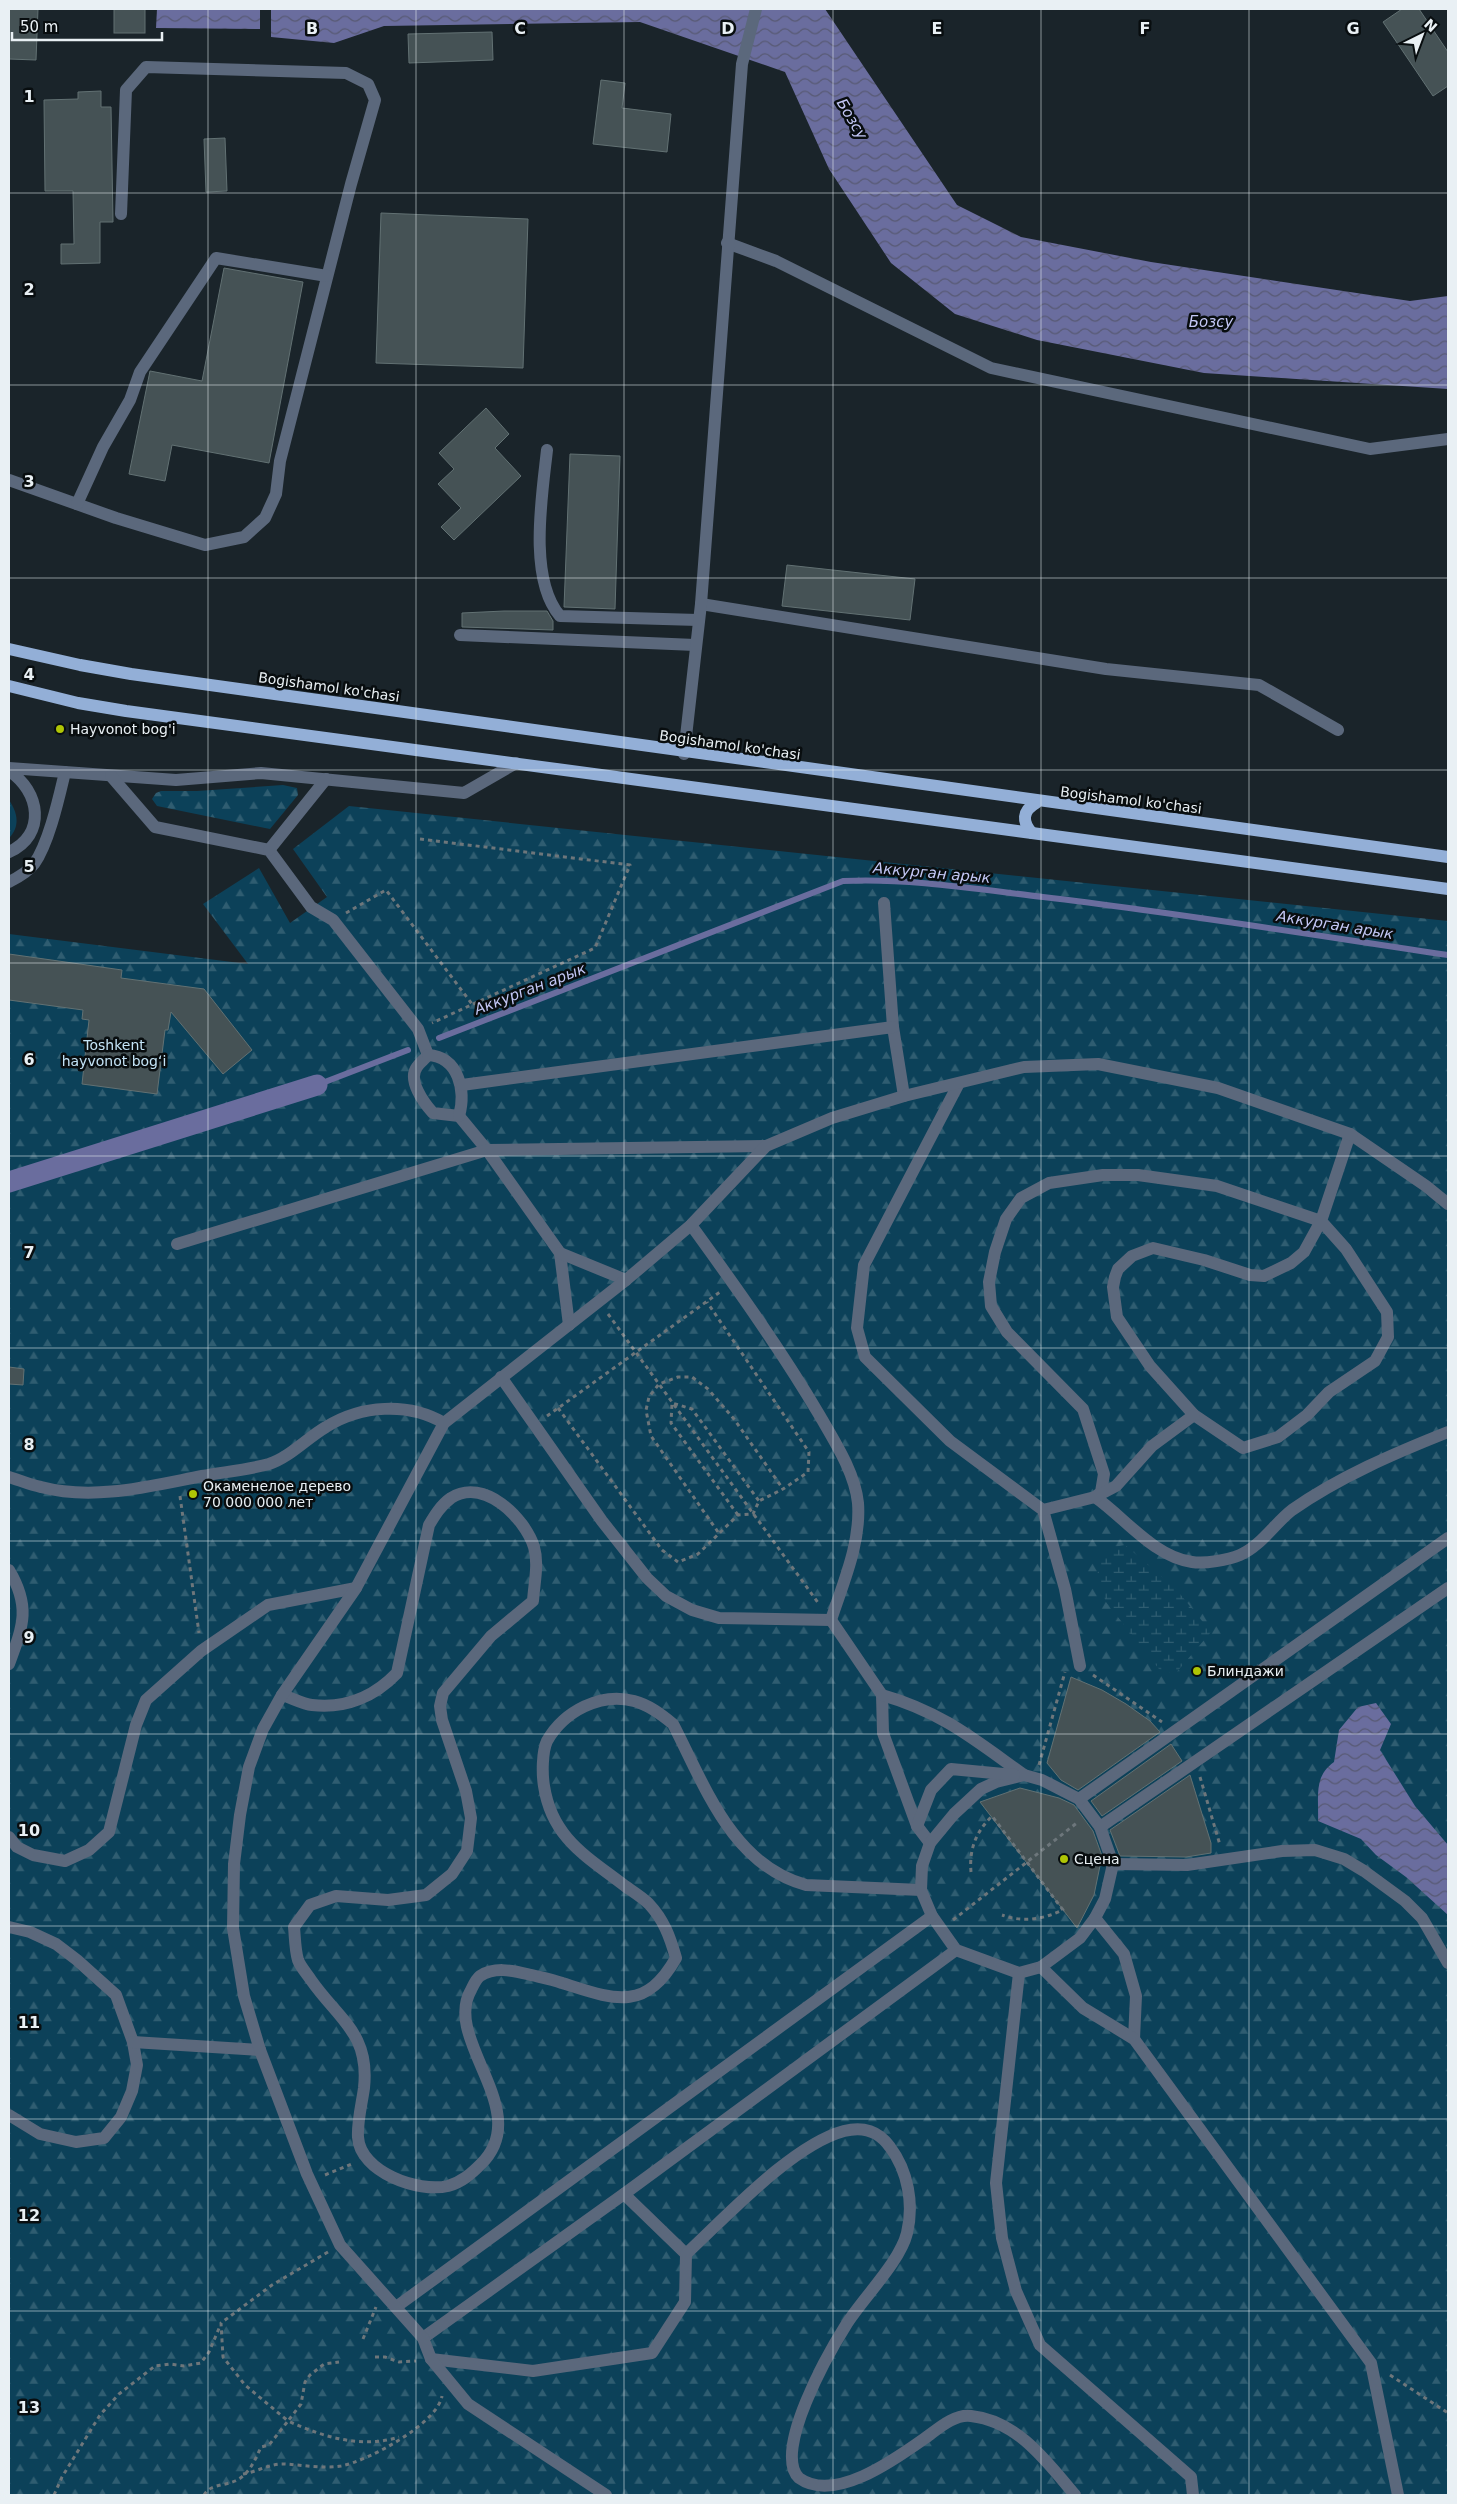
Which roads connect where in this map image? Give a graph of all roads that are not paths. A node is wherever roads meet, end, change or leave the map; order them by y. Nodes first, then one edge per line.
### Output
1 (756, 9) edge
2 (121, 214) dead end
3 (727, 243) junction
4 (327, 276) junction
5 (1448, 439) edge
6 (547, 450) dead end
7 (9, 480) edge
8 (77, 504) junction
9 (701, 604) junction
10 (698, 620) junction
11 (460, 635) dead end
12 (695, 645) junction
13 (9, 649) edge
14 (9, 686) edge
15 (1338, 730) dead end
16 (684, 754) junction
17 (516, 763) junction
18 (9, 769) edge
19 (65, 772) junction
20 (111, 776) junction
21 (326, 780) junction
22 (1036, 803) junction
23 (1032, 833) junction
24 (269, 850) junction
25 (9, 852) edge
26 (1448, 857) edge
27 (9, 882) edge
28 (1448, 889) edge
29 (884, 903) dead end
30 (893, 1028) junction
31 (428, 1055) junction
32 (462, 1085) junction
33 (958, 1085) junction
34 (904, 1096) junction
35 (459, 1116) junction
36 (1350, 1134) junction
37 (766, 1146) junction
38 (487, 1150) junction
39 (1448, 1204) edge
40 (1321, 1221) junction
41 (691, 1225) junction
42 (177, 1244) dead end
43 (560, 1253) junction
44 (626, 1280) junction
45 (569, 1325) junction
46 (501, 1377) junction
47 (1194, 1415) junction
48 (444, 1422) junction
49 (1448, 1432) edge
50 (9, 1477) edge
51 (1095, 1497) junction
52 (1042, 1510) junction
53 (1448, 1538) edge
54 (9, 1570) edge
55 (356, 1588) junction
56 (1448, 1588) edge
57 (831, 1620) junction
58 (9, 1664) edge
59 (1080, 1666) road end
60 (282, 1695) junction
61 (882, 1695) junction
62 (1029, 1777) junction
63 (1079, 1799) junction
64 (918, 1826) junction
65 (1100, 1827) junction
66 (9, 1837) edge
67 (930, 1843) junction
68 (1113, 1864) junction
69 (921, 1890) junction
70 (932, 1916) junction
71 (1095, 1918) junction
72 (9, 1927) edge
73 (956, 1950) junction
74 (1448, 1962) edge
75 (1041, 1967) junction
76 (1019, 1973) junction
77 (1134, 2039) junction
78 (133, 2042) junction
79 (260, 2050) junction
80 (9, 2115) edge
81 (624, 2194) junction
82 (686, 2254) junction
83 (396, 2308) junction
84 (423, 2338) junction
85 (431, 2359) junction
86 (606, 2495) edge
87 (1075, 2495) edge
88 (1194, 2495) edge
89 (1398, 2495) edge

1 - 3 lane
2 - 4 lane
3 - 5 lane
3 - 9 lane
4 - 8 lane
4 - 8 lane
6 - 10 lane
7 - 8 lane
9 - 10 lane
9 - 15 lane
10 - 12 lane
11 - 12 lane
12 - 16 lane
13 - 16 main road, Bogishamol ko'chasi
14 - 17 main road
16 - 22 main road, Bogishamol ko'chasi
17 - 21 lane
17 - 23 main road
18 - 19 lane
18 - 25 lane
19 - 20 lane
19 - 27 lane
20 - 21 lane
20 - 24 lane
21 - 24 lane
22 - 23 main road
22 - 26 main road, Bogishamol ko'chasi
23 - 28 main road
24 - 31 lane
29 - 30 lane
30 - 32 lane
30 - 34 lane
31 - 32 lane
31 - 35 lane
32 - 35 lane
33 - 34 lane
33 - 36 lane
33 - 52 lane
34 - 37 lane
35 - 38 lane
36 - 39 lane
36 - 40 lane
37 - 38 lane
37 - 41 lane
38 - 42 lane
38 - 43 lane
40 - 47 lane
40 - 47 lane
40 - 51 lane
41 - 44 lane
41 - 57 lane
43 - 44 lane
43 - 45 lane
44 - 45 lane
45 - 46 lane
46 - 48 lane
46 - 57 lane
47 - 51 lane
48 - 50 lane
48 - 55 lane
49 - 51 lane
51 - 52 lane
52 - 59 lane
53 - 63 lane
54 - 58 lane
55 - 60 lane
55 - 66 lane
56 - 65 lane
57 - 61 lane
60 - 69 lane
60 - 79 lane
61 - 62 lane
61 - 64 lane
62 - 63 lane
62 - 64 lane
62 - 67 lane
63 - 65 lane
64 - 67 lane
65 - 68 lane
67 - 69 lane
68 - 71 lane
68 - 74 lane
69 - 70 lane
70 - 73 lane
70 - 83 lane
71 - 75 lane
71 - 77 lane
72 - 78 lane
73 - 76 lane
73 - 81 lane
75 - 76 lane
75 - 77 lane
76 - 88 lane
77 - 89 lane
78 - 79 lane
78 - 80 lane
79 - 83 lane
81 - 82 lane
81 - 84 lane
82 - 85 lane
82 - 87 lane
83 - 84 lane
84 - 85 lane
85 - 86 lane

